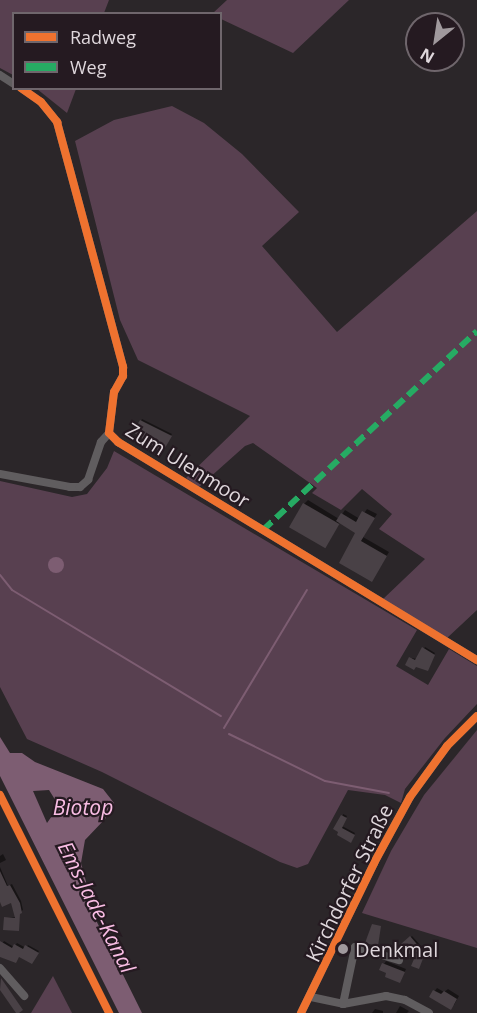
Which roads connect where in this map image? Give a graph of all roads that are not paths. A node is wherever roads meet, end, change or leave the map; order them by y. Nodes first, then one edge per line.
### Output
1 (24, 90) edge
2 (109, 433) junction
3 (0, 474) edge
4 (477, 660) edge
5 (477, 716) edge
6 (399, 960) dead end
7 (0, 968) edge
8 (24, 996) dead end
9 (311, 997) junction
10 (342, 1004) junction
11 (301, 1013) edge
12 (429, 1013) edge

1 - 2 street, Zum Ulenmoor
2 - 3 street
2 - 4 street, Zum Ulenmoor
5 - 9 street, Kirchdorfer Straße
6 - 10 street
7 - 8 street
9 - 10 street
9 - 11 street, Kirchdorfer Straße
10 - 12 street

